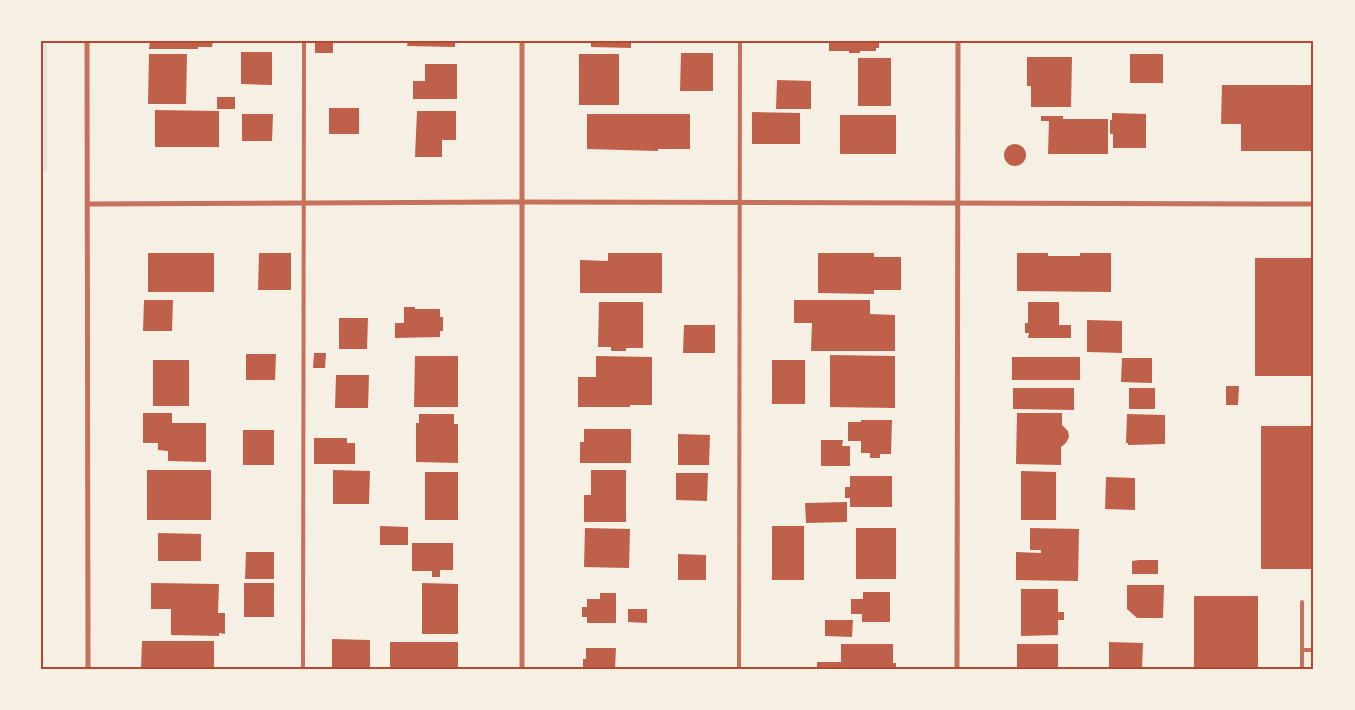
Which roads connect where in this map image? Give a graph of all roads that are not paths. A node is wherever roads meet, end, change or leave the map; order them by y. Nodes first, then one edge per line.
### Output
1 (88, 41) edge
2 (304, 41) edge
3 (522, 41) edge
4 (740, 41) edge
5 (958, 41) edge
6 (522, 202) junction
7 (740, 203) junction
8 (958, 203) junction
9 (88, 204) junction
10 (304, 204) junction
11 (1314, 204) edge
12 (1302, 602) dead end
13 (1302, 650) junction
14 (1314, 650) edge
15 (88, 669) edge
16 (303, 669) edge
17 (522, 669) edge
18 (739, 669) edge
19 (957, 669) edge
20 (1302, 669) edge

1 - 9 street
2 - 10 lane
3 - 6 street
4 - 7 lane
5 - 8 street
6 - 7 street
6 - 10 street
6 - 17 street
7 - 8 street
7 - 18 lane
8 - 11 street
8 - 19 street
9 - 10 street
9 - 15 street
10 - 16 lane
12 - 13 lane
13 - 14 lane
13 - 20 lane

